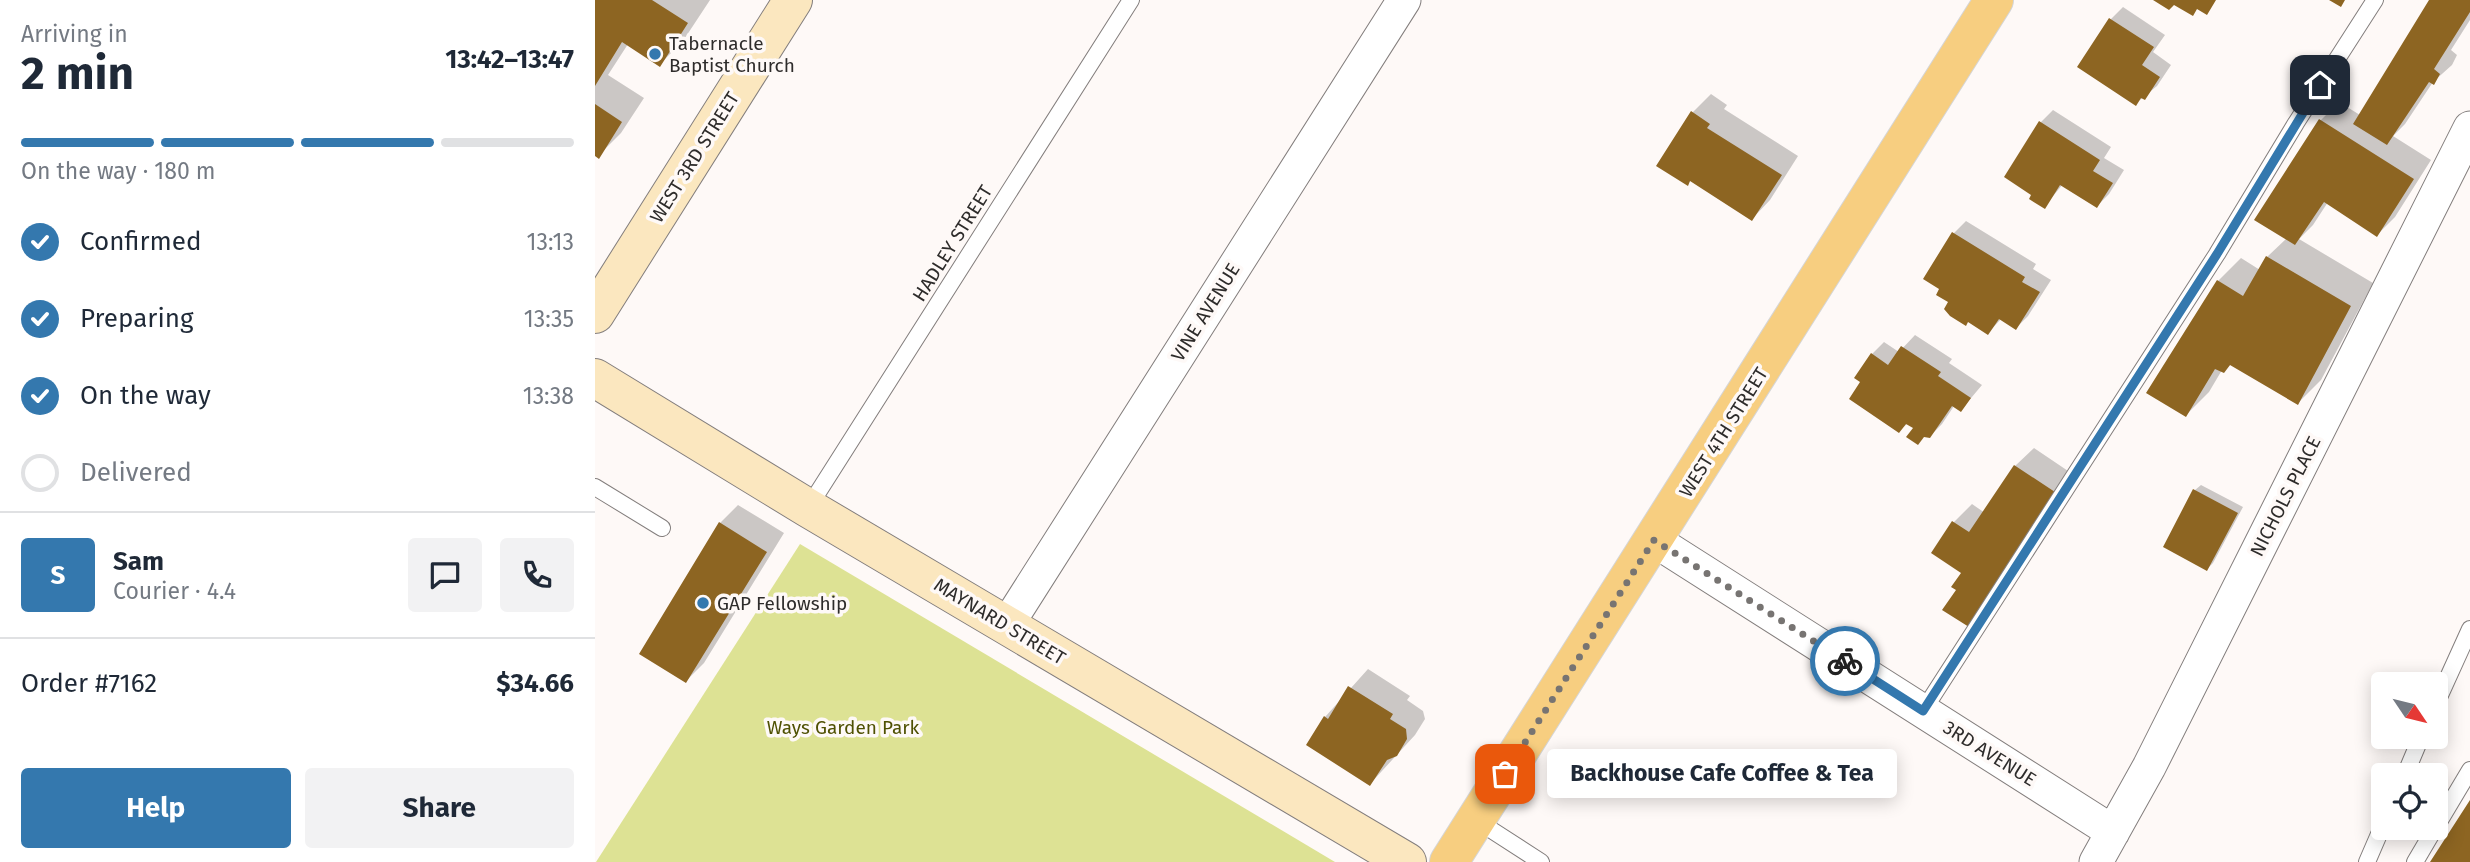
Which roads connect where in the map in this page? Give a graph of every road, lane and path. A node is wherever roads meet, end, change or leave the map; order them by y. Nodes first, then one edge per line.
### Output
1 (793, 0) edge
2 (1131, 0) edge
3 (1404, 0) edge
4 (1994, 0) edge
5 (2375, 0) edge
6 (2470, 128) edge
7 (595, 314) edge
8 (595, 378) edge
9 (595, 487) edge
10 (808, 508) junction
11 (663, 528) dead end
12 (1654, 540) junction
13 (1007, 625) junction
14 (2470, 629) edge
15 (2448, 678) edge
16 (1923, 711) junction
17 (2470, 769) edge
18 (2448, 807) edge
19 (1476, 820) junction
20 (2113, 832) junction
21 (2377, 840) edge
22 (2428, 840) edge
23 (1407, 862) edge
24 (1449, 862) edge
25 (1541, 862) edge
26 (2096, 862) edge
27 (2367, 862) edge
28 (2415, 862) edge

1 - 7 street, WEST 3RD STREET
2 - 10 lane, HADLEY STREET
3 - 13 street, VINE AVENUE
4 - 12 main road, WEST 4TH STREET
5 - 16 lane
6 - 20 street, NICHOLS PLACE
8 - 10 street, MAYNARD STREET
9 - 11 lane
10 - 13 street, MAYNARD STREET
12 - 16 street, 3RD AVENUE
12 - 19 main road, WEST 4TH STREET
13 - 23 street, MAYNARD STREET
14 - 15 lane
16 - 20 street, 3RD AVENUE
17 - 18 lane
19 - 24 main road, WEST 4TH STREET
19 - 25 lane
20 - 26 street, NICHOLS PLACE
21 - 27 lane
22 - 28 lane

